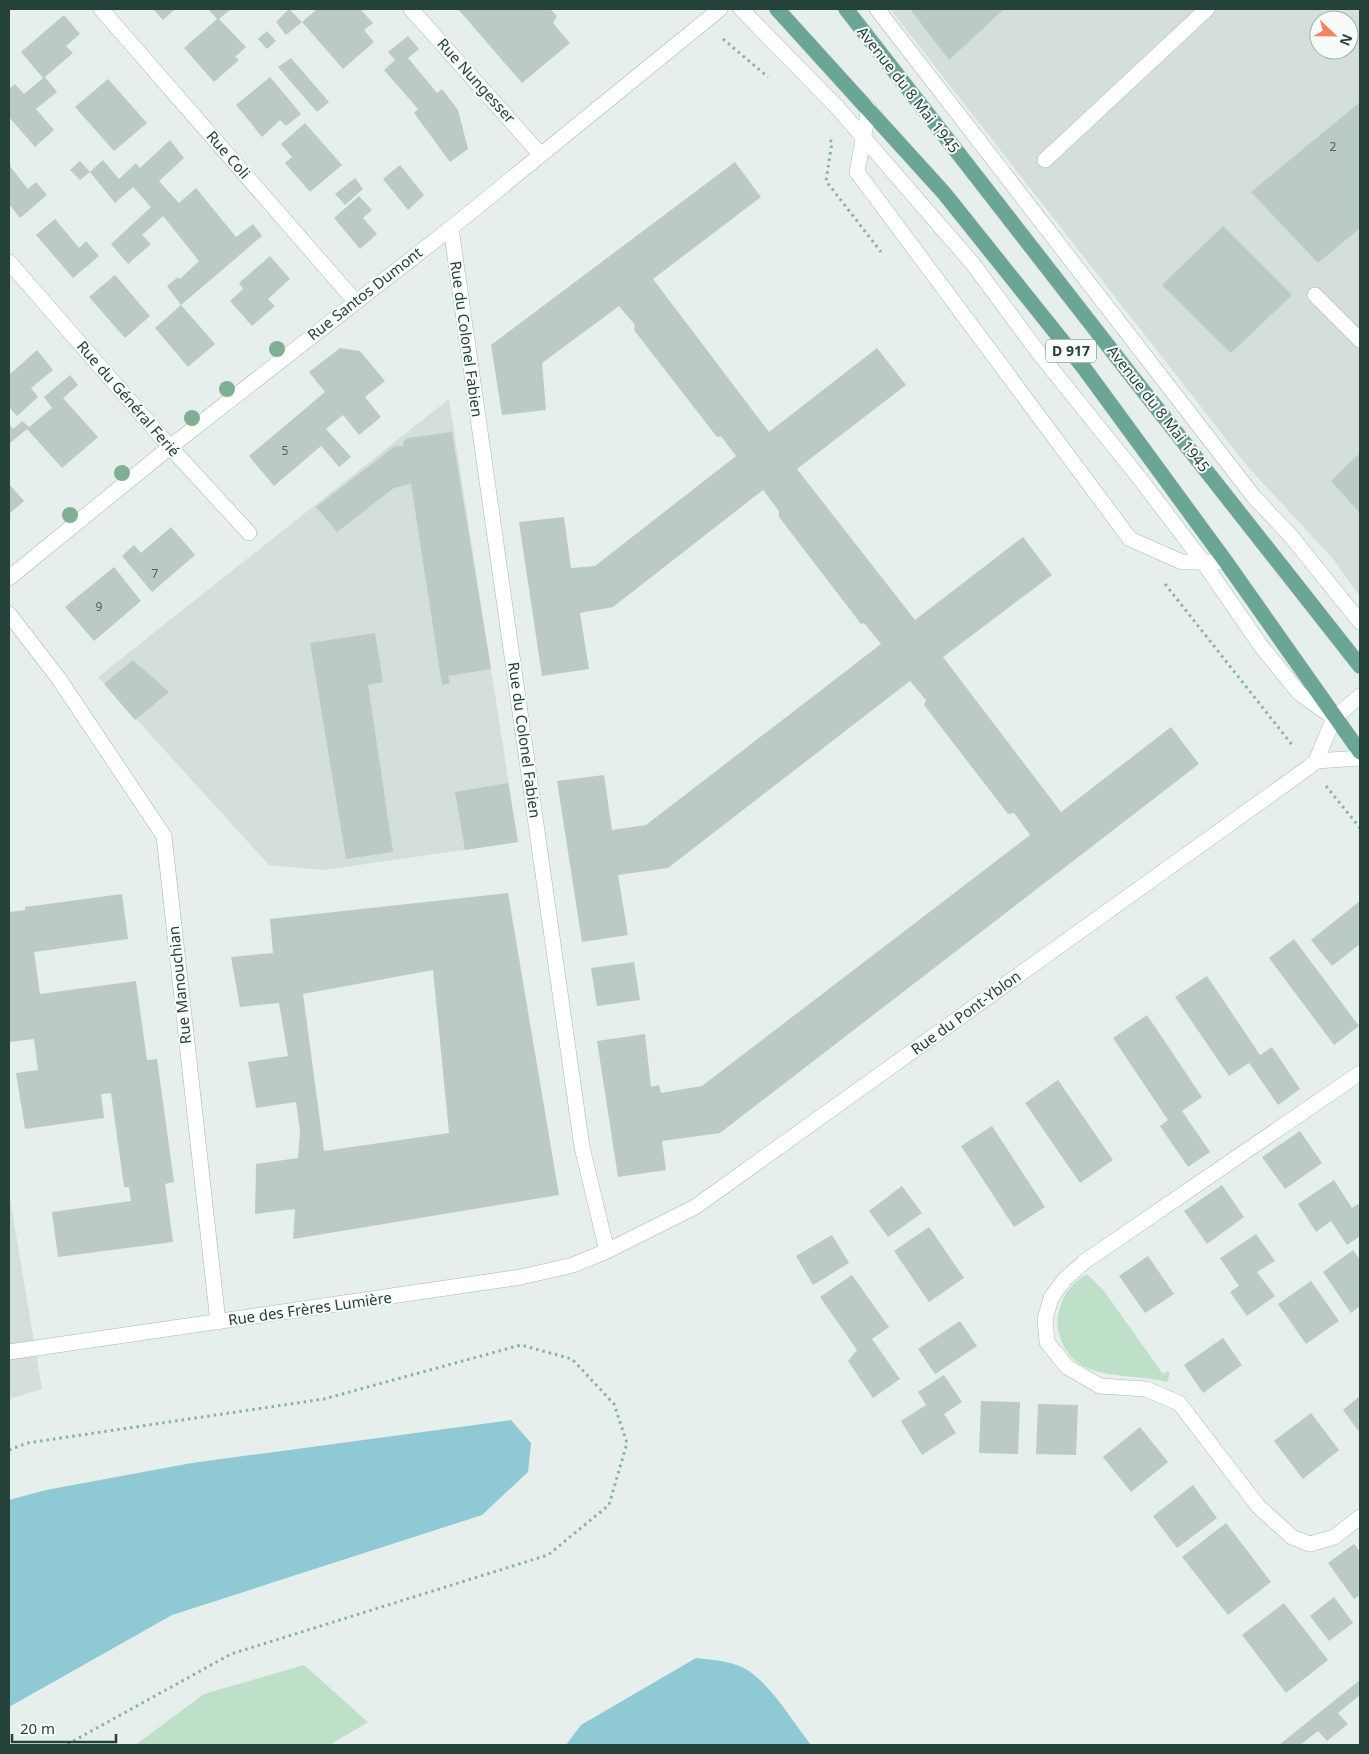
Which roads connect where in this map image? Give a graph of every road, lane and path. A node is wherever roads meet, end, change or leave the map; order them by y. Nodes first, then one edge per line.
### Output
1 (101, 9) edge
2 (411, 9) edge
3 (720, 9) edge
4 (741, 9) edge
5 (777, 9) edge
6 (846, 9) edge
7 (877, 9) edge
8 (1207, 9) edge
9 (704, 23) junction
10 (770, 78) dead end
11 (869, 108) junction
12 (826, 136) dead end
13 (864, 138) junction
14 (832, 142) dead end
15 (540, 154) junction
16 (1045, 160) dead end
17 (450, 228) junction
18 (9, 262) edge
19 (1315, 295) dead end
20 (355, 301) junction
21 (1360, 340) edge
22 (170, 446) junction
23 (249, 533) dead end
24 (1203, 562) junction
25 (1226, 562) junction
26 (9, 578) edge
27 (1161, 578) dead end
28 (9, 614) edge
29 (1360, 622) edge
30 (1360, 666) edge
31 (1360, 696) edge
32 (1334, 718) junction
33 (1360, 752) edge
34 (1360, 758) edge
35 (1313, 764) junction
36 (1360, 828) edge
37 (1360, 1073) edge
38 (607, 1251) junction
39 (218, 1322) junction
40 (9, 1352) edge
41 (9, 1450) edge
42 (1360, 1517) edge
43 (66, 1745) edge

1 - 20 street, Rue Coli
2 - 15 street, Rue Nungesser
3 - 9 street, Rue Santos Dumont
4 - 13 street
5 - 11 main road, D 917
6 - 30 main road, Avenue du 8 Mai 1945 / D 917
7 - 29 street
8 - 16 street
9 - 10 path
9 - 15 street, Rue Santos Dumont
11 - 13 street
11 - 25 main road, D 917
12 - 14 path
13 - 24 street
13 - 24 street
15 - 17 street, Rue Santos Dumont
17 - 20 street, Rue Santos Dumont
17 - 38 street, Rue du Colonel Fabien
18 - 22 street, Rue du Général Ferié
19 - 21 street
20 - 22 street, Rue Santos Dumont
22 - 23 street, Rue du Général Ferié
22 - 26 street, Rue Santos Dumont
24 - 25 street
24 - 32 street
25 - 32 main road, D 917
27 - 35 path
28 - 39 street, Rue Manouchian
31 - 32 street
32 - 33 main road
32 - 35 street
34 - 35 street
35 - 36 path
35 - 38 street, Rue du Pont-Yblon
37 - 42 street
38 - 39 street, Rue des Frères Lumière
39 - 40 street, Rue des Frères Lumière
41 - 43 path

